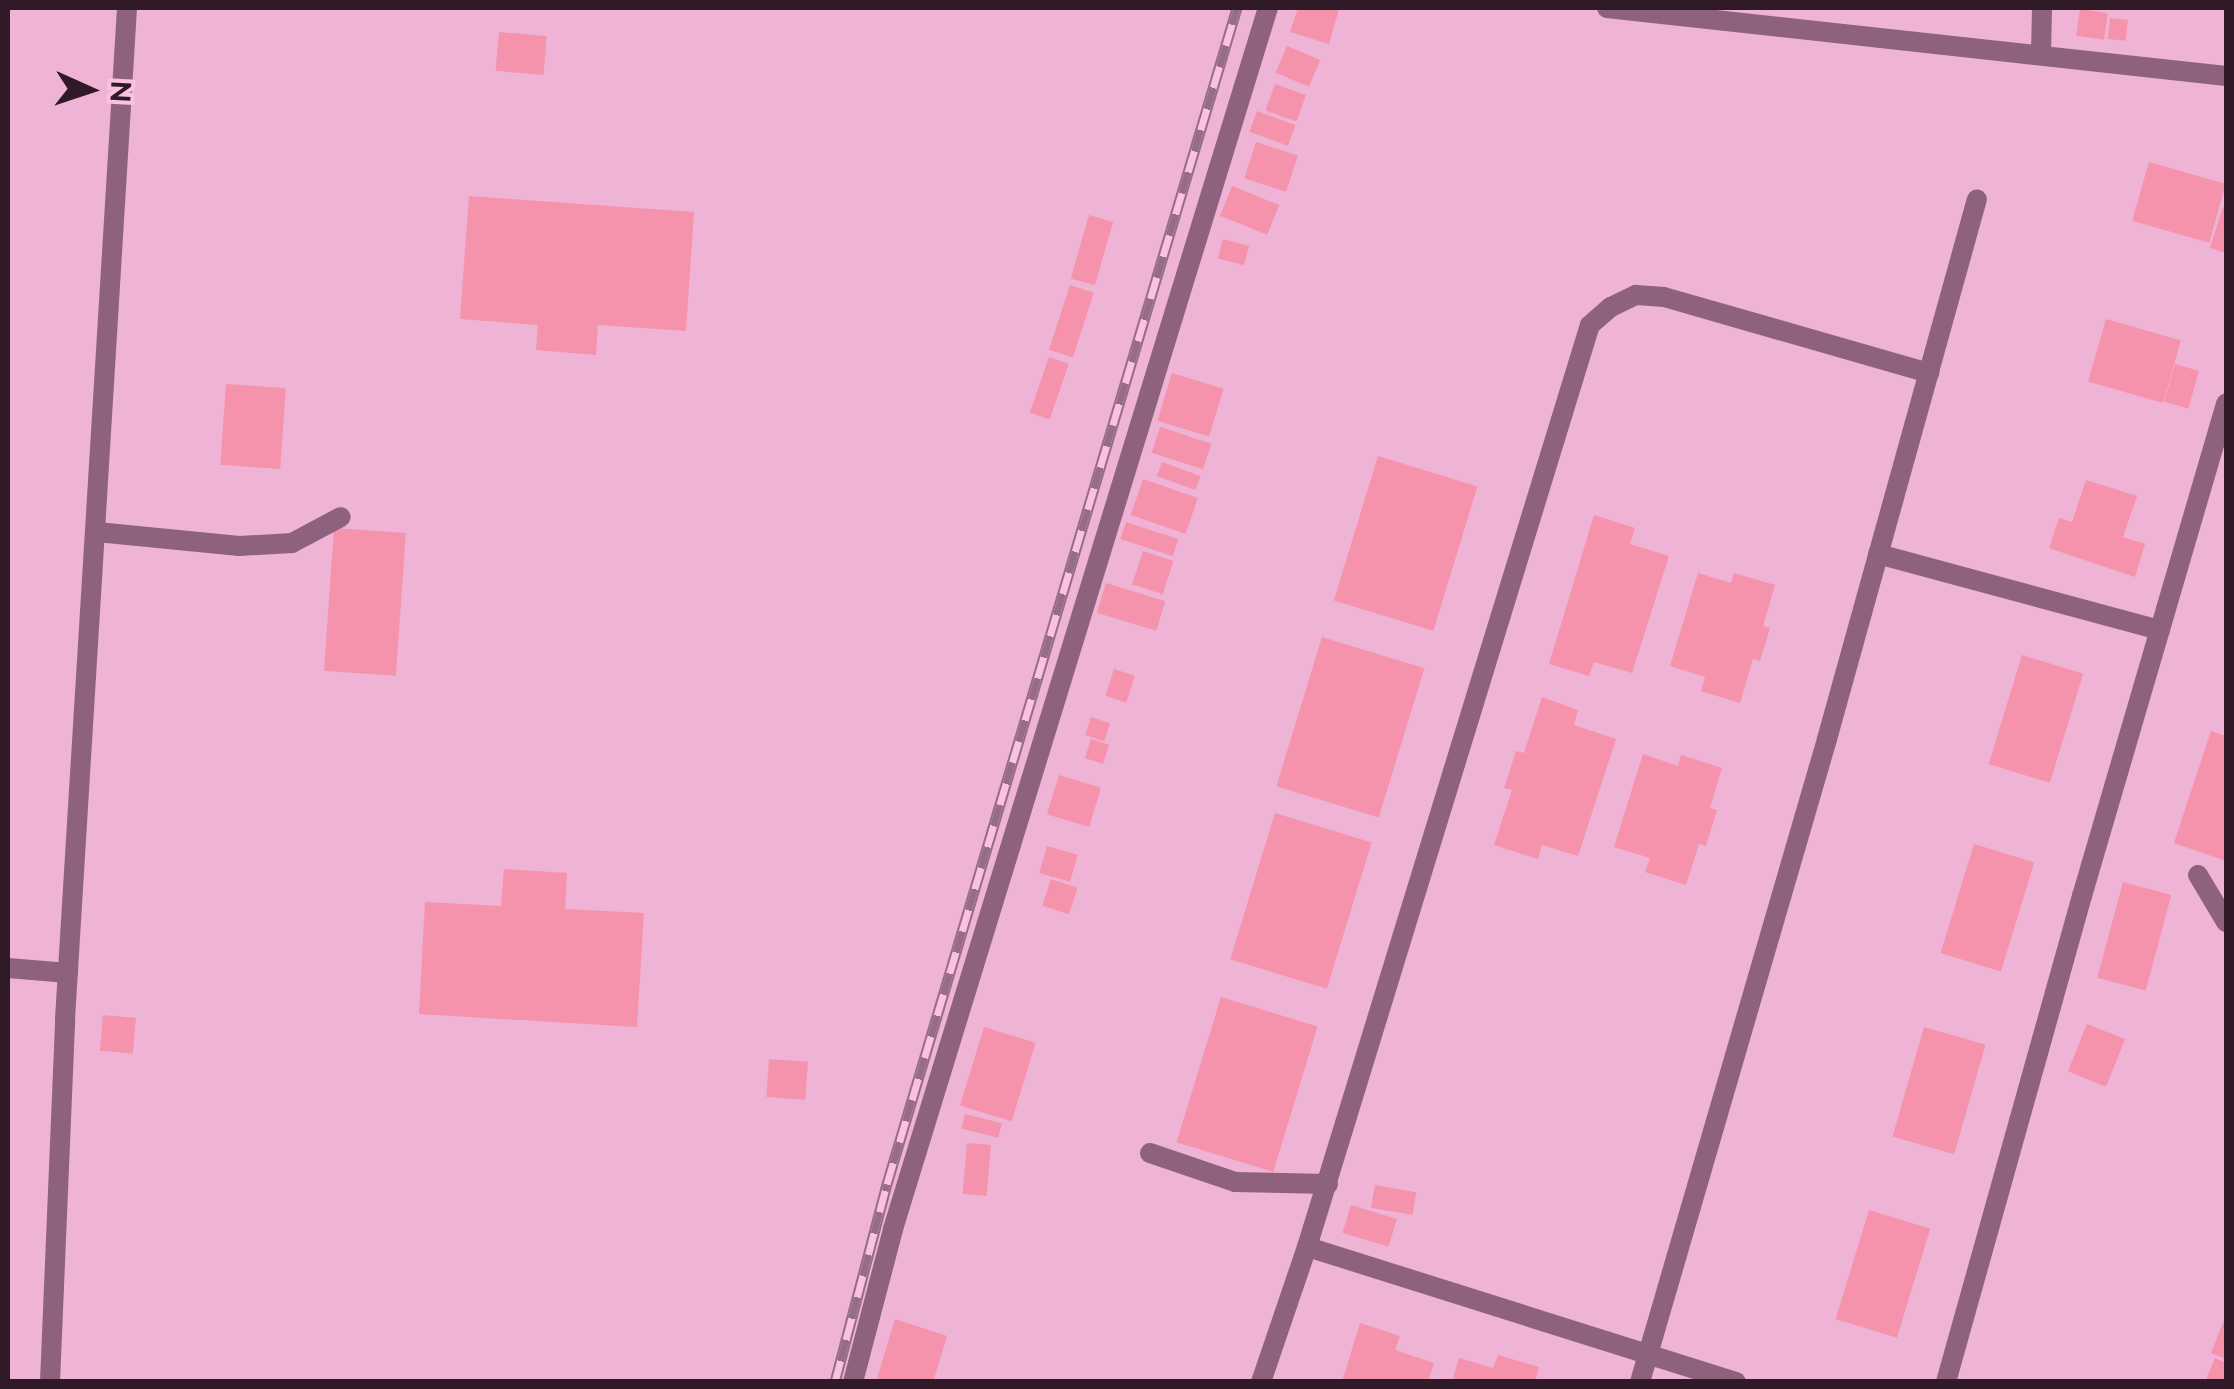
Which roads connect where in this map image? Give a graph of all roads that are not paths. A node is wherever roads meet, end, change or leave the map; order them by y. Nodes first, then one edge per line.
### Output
1 (127, 8) edge
2 (1268, 8) edge
3 (1608, 8) edge
4 (2042, 8) edge
5 (2041, 53) junction
6 (2226, 76) edge
7 (1976, 199) dead end
8 (1928, 373) junction
9 (2226, 404) edge
10 (341, 517) dead end
11 (96, 532) junction
12 (1878, 554) junction
13 (2160, 630) junction
14 (2198, 875) dead end
15 (2226, 922) edge
16 (8, 968) edge
17 (68, 973) junction
18 (1150, 1153) dead end
19 (1328, 1184) junction
20 (1307, 1247) junction
21 (1648, 1356) junction
22 (50, 1382) edge
23 (853, 1382) edge
24 (1261, 1382) edge
25 (1640, 1382) edge
26 (1736, 1382) edge
27 (1946, 1382) edge

1 - 11 street
2 - 23 street
3 - 5 street
4 - 5 street
5 - 6 street
7 - 8 street
8 - 12 street
8 - 19 street
9 - 13 street
10 - 11 street
11 - 17 street
12 - 13 street
12 - 21 street
13 - 27 street
14 - 15 street
16 - 17 street
17 - 22 street
18 - 19 street
19 - 20 street
20 - 21 street
20 - 24 street
21 - 25 street
21 - 26 street

